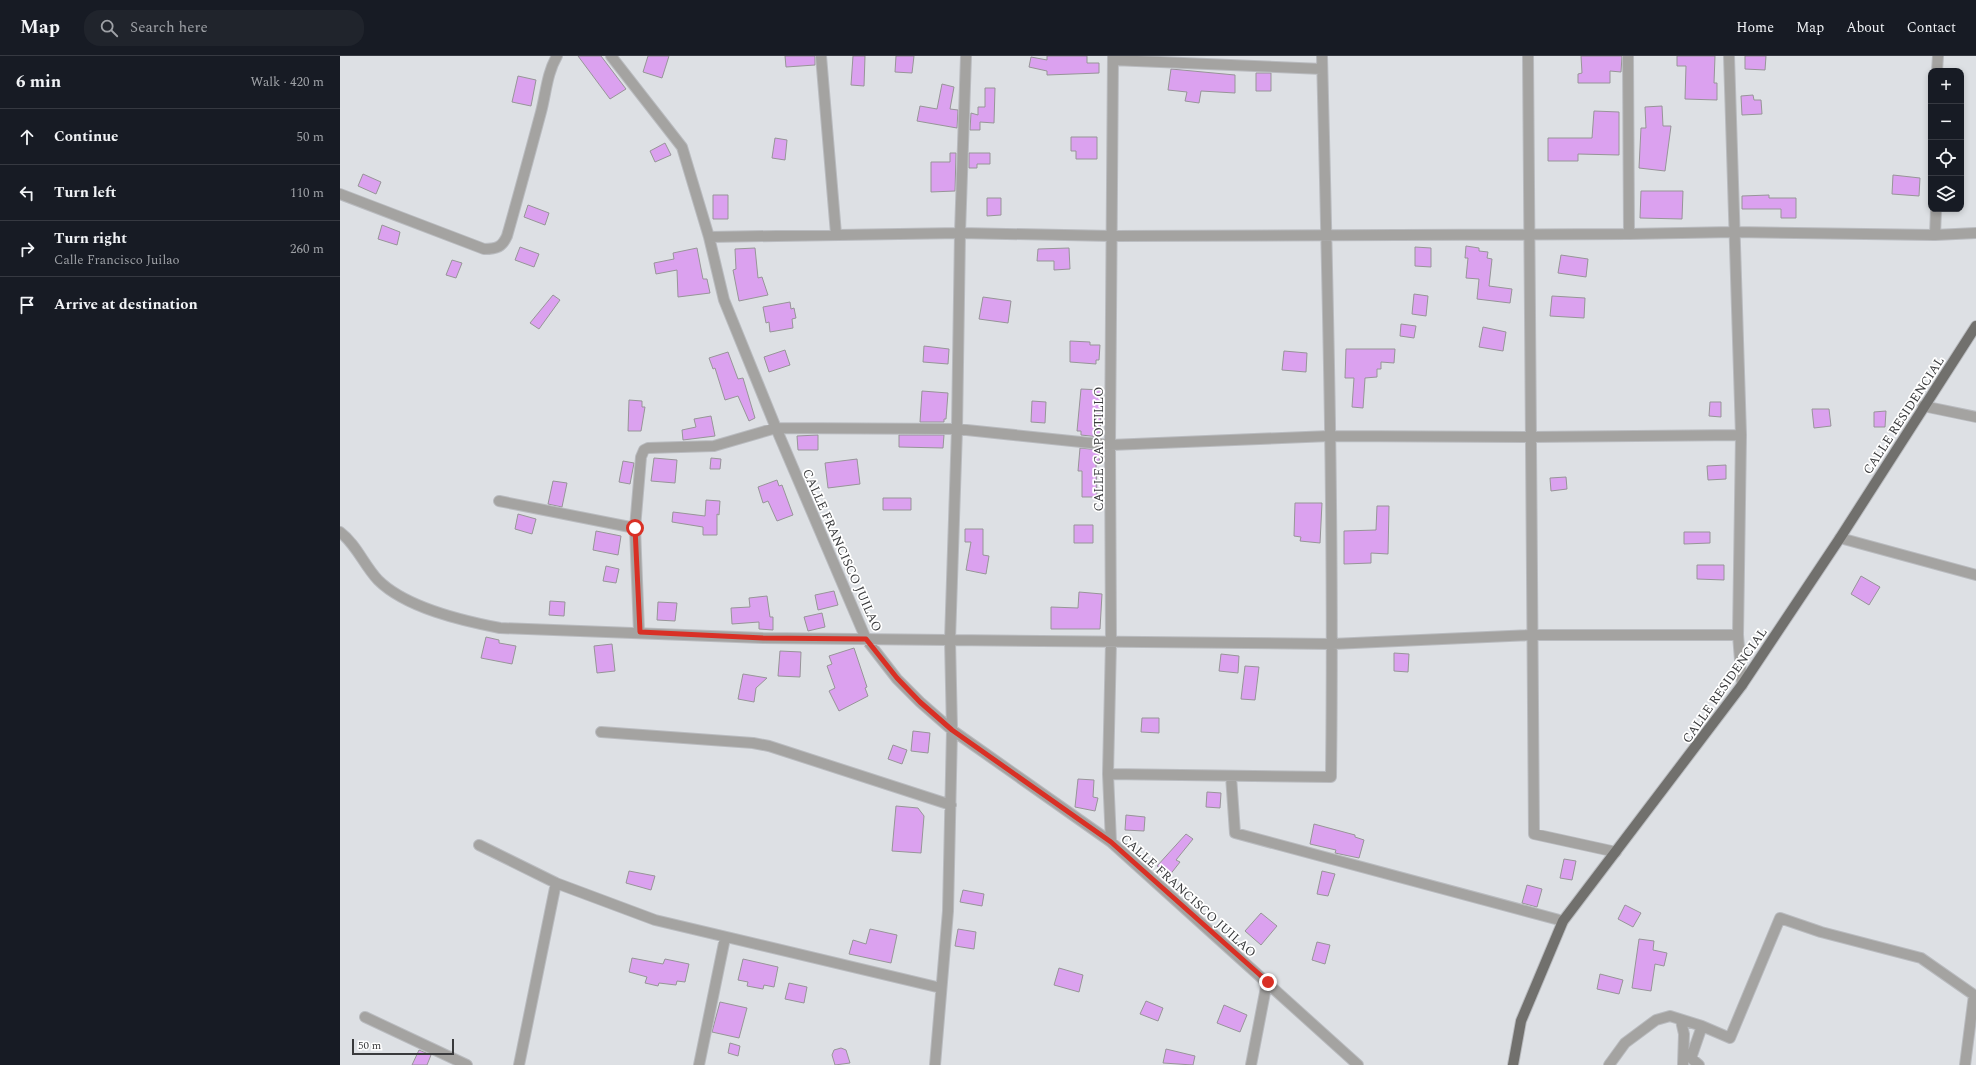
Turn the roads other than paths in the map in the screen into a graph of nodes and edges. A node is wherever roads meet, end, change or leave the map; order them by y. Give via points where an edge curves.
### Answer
1 (557, 56) edge
2 (611, 56) edge
3 (821, 56) edge
4 (966, 56) edge
5 (1322, 56) edge
6 (1528, 56) edge
7 (1628, 56) edge
8 (1729, 56) edge
9 (1938, 56) edge
10 (1113, 58) edge
11 (1937, 68) edge
12 (1322, 69) junction
13 (340, 194) edge
14 (1936, 212) edge
15 (1734, 232) junction
16 (960, 233) junction
17 (1976, 233) edge
18 (836, 234) junction
19 (1326, 234) junction
20 (1529, 234) junction
21 (1629, 234) junction
22 (1935, 235) junction
23 (1113, 236) junction
24 (709, 237) junction
25 (1976, 326) edge
26 (1923, 406) junction
27 (1976, 417) edge
28 (776, 428) junction
29 (958, 429) junction
30 (1741, 435) junction
31 (1330, 436) junction
32 (1530, 437) junction
33 (1110, 445) junction
34 (499, 501) dead end
35 (635, 528) junction
36 (340, 532) edge
37 (1840, 538) junction
38 (1976, 575) edge
39 (640, 632) junction
40 (1531, 635) junction
41 (1738, 635) junction
42 (866, 639) junction
43 (950, 640) junction
44 (1112, 642) junction
45 (1332, 644) junction
46 (1742, 685) junction
47 (952, 730) junction
48 (601, 732) dead end
49 (1108, 774) junction
50 (1231, 776) junction
51 (951, 805) junction
52 (1111, 842) junction
53 (479, 845) dead end
54 (1616, 852) junction
55 (556, 883) junction
56 (1563, 922) junction
57 (725, 938) junction
58 (1268, 982) junction
59 (941, 988) junction
60 (365, 1017) dead end
61 (1681, 1021) junction
62 (1702, 1026) junction
63 (1693, 1063) edge
64 (467, 1065) edge
65 (519, 1065) edge
66 (699, 1065) edge
67 (935, 1065) edge
68 (1251, 1065) edge
69 (1358, 1065) edge
70 (1513, 1065) edge
71 (1609, 1065) edge
72 (1683, 1065) edge
73 (1966, 1065) edge

1 - 13 street via 552,64 540,117 503,245 484,249
2 - 24 street, CALLE FRANCISCO JUILAO via 682,147
3 - 18 street
4 - 16 street
5 - 12 street
6 - 20 street
7 - 21 street
8 - 15 street
9 - 11 street
10 - 12 street
10 - 23 street, CALLE CAPOTILLO
12 - 19 street
14 - 22 street
15 - 21 street
15 - 22 street
15 - 30 street
16 - 18 street
16 - 23 street
16 - 29 street
17 - 22 street
18 - 24 street
19 - 20 street
19 - 23 street
19 - 31 street
20 - 21 street
20 - 32 street
23 - 33 street, CALLE CAPOTILLO
24 - 28 street, CALLE FRANCISCO JUILAO via 724,300
25 - 26 main road, CALLE RESIDENCIAL
26 - 27 street
26 - 37 main road, CALLE RESIDENCIAL
28 - 29 street
28 - 35 street via 714,446 656,447 644,450 641,457
28 - 42 street, CALLE FRANCISCO JUILAO
29 - 33 street
29 - 43 street
30 - 32 street
30 - 41 street
31 - 32 street
31 - 33 street
31 - 45 street
32 - 40 street
33 - 44 street, CALLE CAPOTILLO
34 - 35 street
35 - 39 street
36 - 39 street via 347,537 379,581 394,593 439,613 500,628
37 - 38 street
37 - 46 main road, CALLE RESIDENCIAL
39 - 42 street via 763,638
40 - 41 street
40 - 45 street
40 - 54 street via 1534,834
41 - 46 street
42 - 43 street
42 - 47 street, CALLE FRANCISCO JUILAO via 897,678
43 - 44 street
43 - 47 street
44 - 45 street
44 - 49 street, CALLE CAPOTILLO
45 - 50 street via 1331,777
46 - 54 main road, CALLE RESIDENCIAL
47 - 51 street
47 - 52 street, CALLE FRANCISCO JUILAO
48 - 51 street via 759,744
49 - 50 street
49 - 52 street, CALLE CAPOTILLO
50 - 56 street via 1235,833
51 - 59 street via 948,911
52 - 58 street, CALLE FRANCISCO JUILAO
53 - 55 street
54 - 56 main road, CALLE RESIDENCIAL
55 - 57 street via 655,920
55 - 65 street
56 - 70 main road, CALLE RESIDENCIAL via 1521,1021
57 - 59 street
57 - 66 street
58 - 68 street
58 - 69 street, CALLE FRANCISCO JUILAO
59 - 67 street
60 - 64 street
61 - 62 street
61 - 71 street via 1670,1016 1656,1020 1625,1043
61 - 72 street via 1684,1034
62 - 63 street
62 - 73 street via 1730,1038 1780,918 1821,932 1921,958 1974,995

